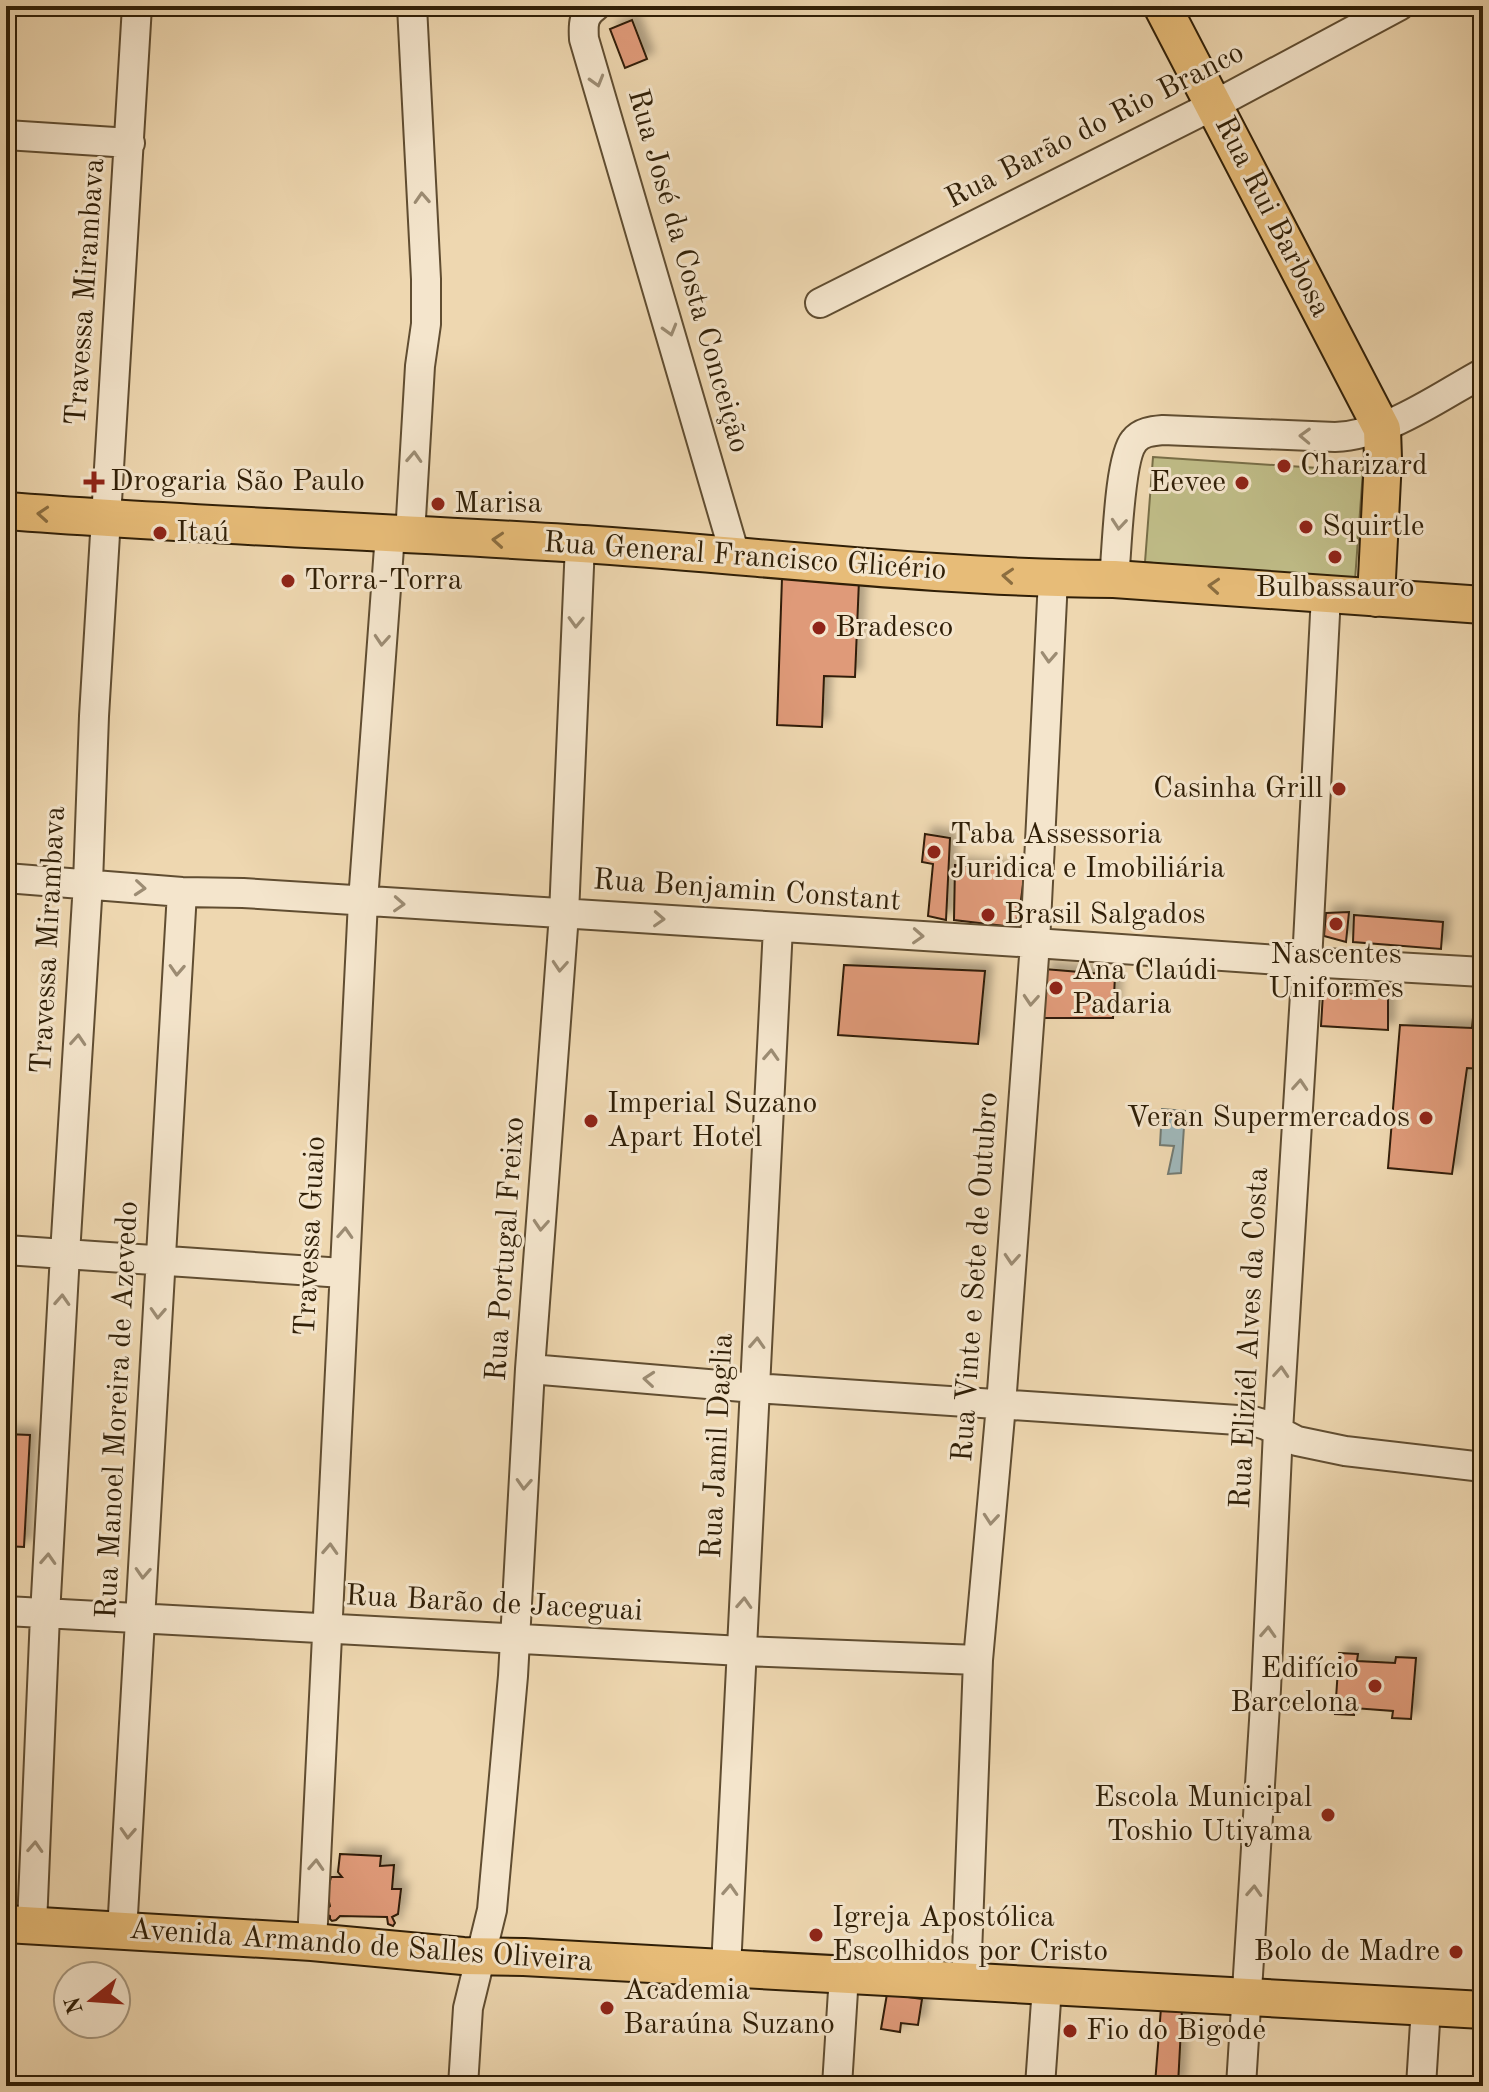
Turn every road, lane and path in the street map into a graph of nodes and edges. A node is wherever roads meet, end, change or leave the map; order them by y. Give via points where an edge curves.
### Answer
1 (137, 6) edge
2 (412, 6) edge
3 (1162, 6) edge
4 (1399, 6) edge
5 (594, 7) edge
6 (1214, 105) junction
7 (6, 135) edge
8 (130, 143) junction
9 (820, 303) dead end
10 (1483, 373) edge
11 (1382, 429) junction
12 (6, 511) edge
13 (106, 519) junction
14 (400, 534) junction
15 (580, 544) junction
16 (735, 555) junction
17 (1053, 579) junction
18 (1114, 579) junction
19 (1326, 595) junction
20 (1376, 598) junction
21 (1483, 605) edge
22 (6, 878) edge
23 (88, 883) junction
24 (182, 892) junction
25 (363, 901) junction
26 (564, 914) junction
27 (778, 927) junction
28 (1035, 943) junction
29 (1307, 962) junction
30 (1483, 972) edge
31 (6, 1250) edge
32 (65, 1254) junction
33 (161, 1260) junction
34 (343, 1273) junction
35 (530, 1369) junction
36 (755, 1388) junction
37 (1001, 1405) junction
38 (1278, 1431) junction
39 (1483, 1467) edge
40 (6, 1611) edge
41 (45, 1615) junction
42 (140, 1620) junction
43 (326, 1629) junction
44 (515, 1639) junction
45 (742, 1651) junction
46 (978, 1660) junction
47 (19, 1925) edge
48 (122, 1932) junction
49 (312, 1942) junction
50 (480, 1956) junction
51 (726, 1968) junction
52 (844, 1975) junction
53 (966, 1981) junction
54 (1047, 1987) junction
55 (1248, 1997) junction
56 (1426, 2007) junction
57 (1483, 2010) edge
58 (463, 2086) edge
59 (837, 2086) edge
60 (1040, 2086) edge
61 (1241, 2086) edge
62 (1421, 2086) edge

1 - 8 street, Travessa Mirambava
14 -> 2 street, Travessa Guaio via 426,324
3 - 6 main road, Rua Rui Barbosa
4 - 6 street, Rua Barão do Rio Branco
5 -> 16 street, Rua José da Costa Conceição via 585,15 584,39
6 - 9 street, Rua Barão do Rio Branco
6 - 11 main road, Rua Rui Barbosa
7 - 8 street
8 - 13 street, Travessa Mirambava
10 - 11 street
11 -> 18 street via 1335,437 1142,433 1127,453
11 - 20 main road
13 -> 12 main road, Rua General Francisco Glicério
13 - 14 main road, Rua General Francisco Glicério
13 - 23 street, Travessa Mirambava
15 -> 14 main road, Rua General Francisco Glicério
14 -> 25 street, Travessa Guaio
15 - 16 main road, Rua General Francisco Glicério
15 -> 26 street, Rua Portugal Freixo
17 -> 16 main road, Rua General Francisco Glicério
17 - 18 main road, Rua General Francisco Glicério
17 -> 28 street, Rua Vinte e Sete de Outubro
19 -> 18 main road, Rua General Francisco Glicério
19 - 20 main road, Rua General Francisco Glicério
19 - 29 street, Rua Eliziél Alves da Costa
20 - 21 main road, Rua General Francisco Glicério
22 - 23 street, Rua Benjamin Constant
23 -> 24 street, Rua Benjamin Constant
32 -> 23 street, Travessa Mirambava
24 - 25 street, Rua Benjamin Constant
24 -> 33 street, Rua Manoel Moreira de Azevedo
25 -> 26 street, Rua Benjamin Constant
34 -> 25 street, Travessa Guaio
26 -> 27 street, Rua Benjamin Constant
26 -> 35 street, Rua Portugal Freixo
27 -> 28 street, Rua Benjamin Constant
36 -> 27 street, Rua Jamil Daglia
28 - 29 street, Rua Benjamin Constant
28 -> 37 street, Rua Vinte e Sete de Outubro
29 - 30 street, Rua Benjamin Constant
38 -> 29 street, Rua Eliziél Alves da Costa
31 - 32 street
32 - 33 street
41 -> 32 street, Travessa Mirambava
33 - 34 street
33 -> 42 street, Rua Manoel Moreira de Azevedo
43 -> 34 street, Travessa Guaio
36 -> 35 street
35 -> 44 street, Rua Portugal Freixo
36 - 37 street
45 -> 36 street, Rua Jamil Daglia
37 - 38 street via 1253,1421
37 -> 46 street, Rua Vinte e Sete de Outubro
38 - 39 street via 1297,1441 1345,1451
55 -> 38 street, Rua Eliziél Alves da Costa
40 - 41 street, Rua Barão de Jaceguai
41 - 42 street, Rua Barão de Jaceguai
47 -> 41 street, Travessa Mirambava
42 - 43 street, Rua Barão de Jaceguai
42 -> 48 street, Rua Manoel Moreira de Azevedo
43 - 44 street, Rua Barão de Jaceguai
49 -> 43 street, Travessa Guaio
44 - 45 street, Rua Barão de Jaceguai
44 - 50 street, Rua Portugal Freixo via 492,1910
45 - 46 street, Rua Barão de Jaceguai
51 -> 45 street, Rua Jamil Daglia
46 - 53 street, Rua Vinte e Sete de Outubro
47 - 48 main road, Avenida Armando de Salles Oliveira
48 - 49 main road, Avenida Armando de Salles Oliveira
49 - 50 main road, Avenida Armando de Salles Oliveira
50 - 51 main road, Avenida Armando de Salles Oliveira
50 - 58 street, Rua Portugal Freixo via 468,2008
51 - 52 main road, Avenida Armando de Salles Oliveira
52 - 53 main road, Avenida Armando de Salles Oliveira
52 - 59 street
53 - 54 main road, Avenida Armando de Salles Oliveira
54 - 55 main road, Avenida Armando de Salles Oliveira
54 - 60 street
55 - 56 main road, Avenida Armando de Salles Oliveira
55 - 61 street, Rua Eliziél Alves da Costa
56 - 57 main road, Avenida Armando de Salles Oliveira
56 - 62 street

